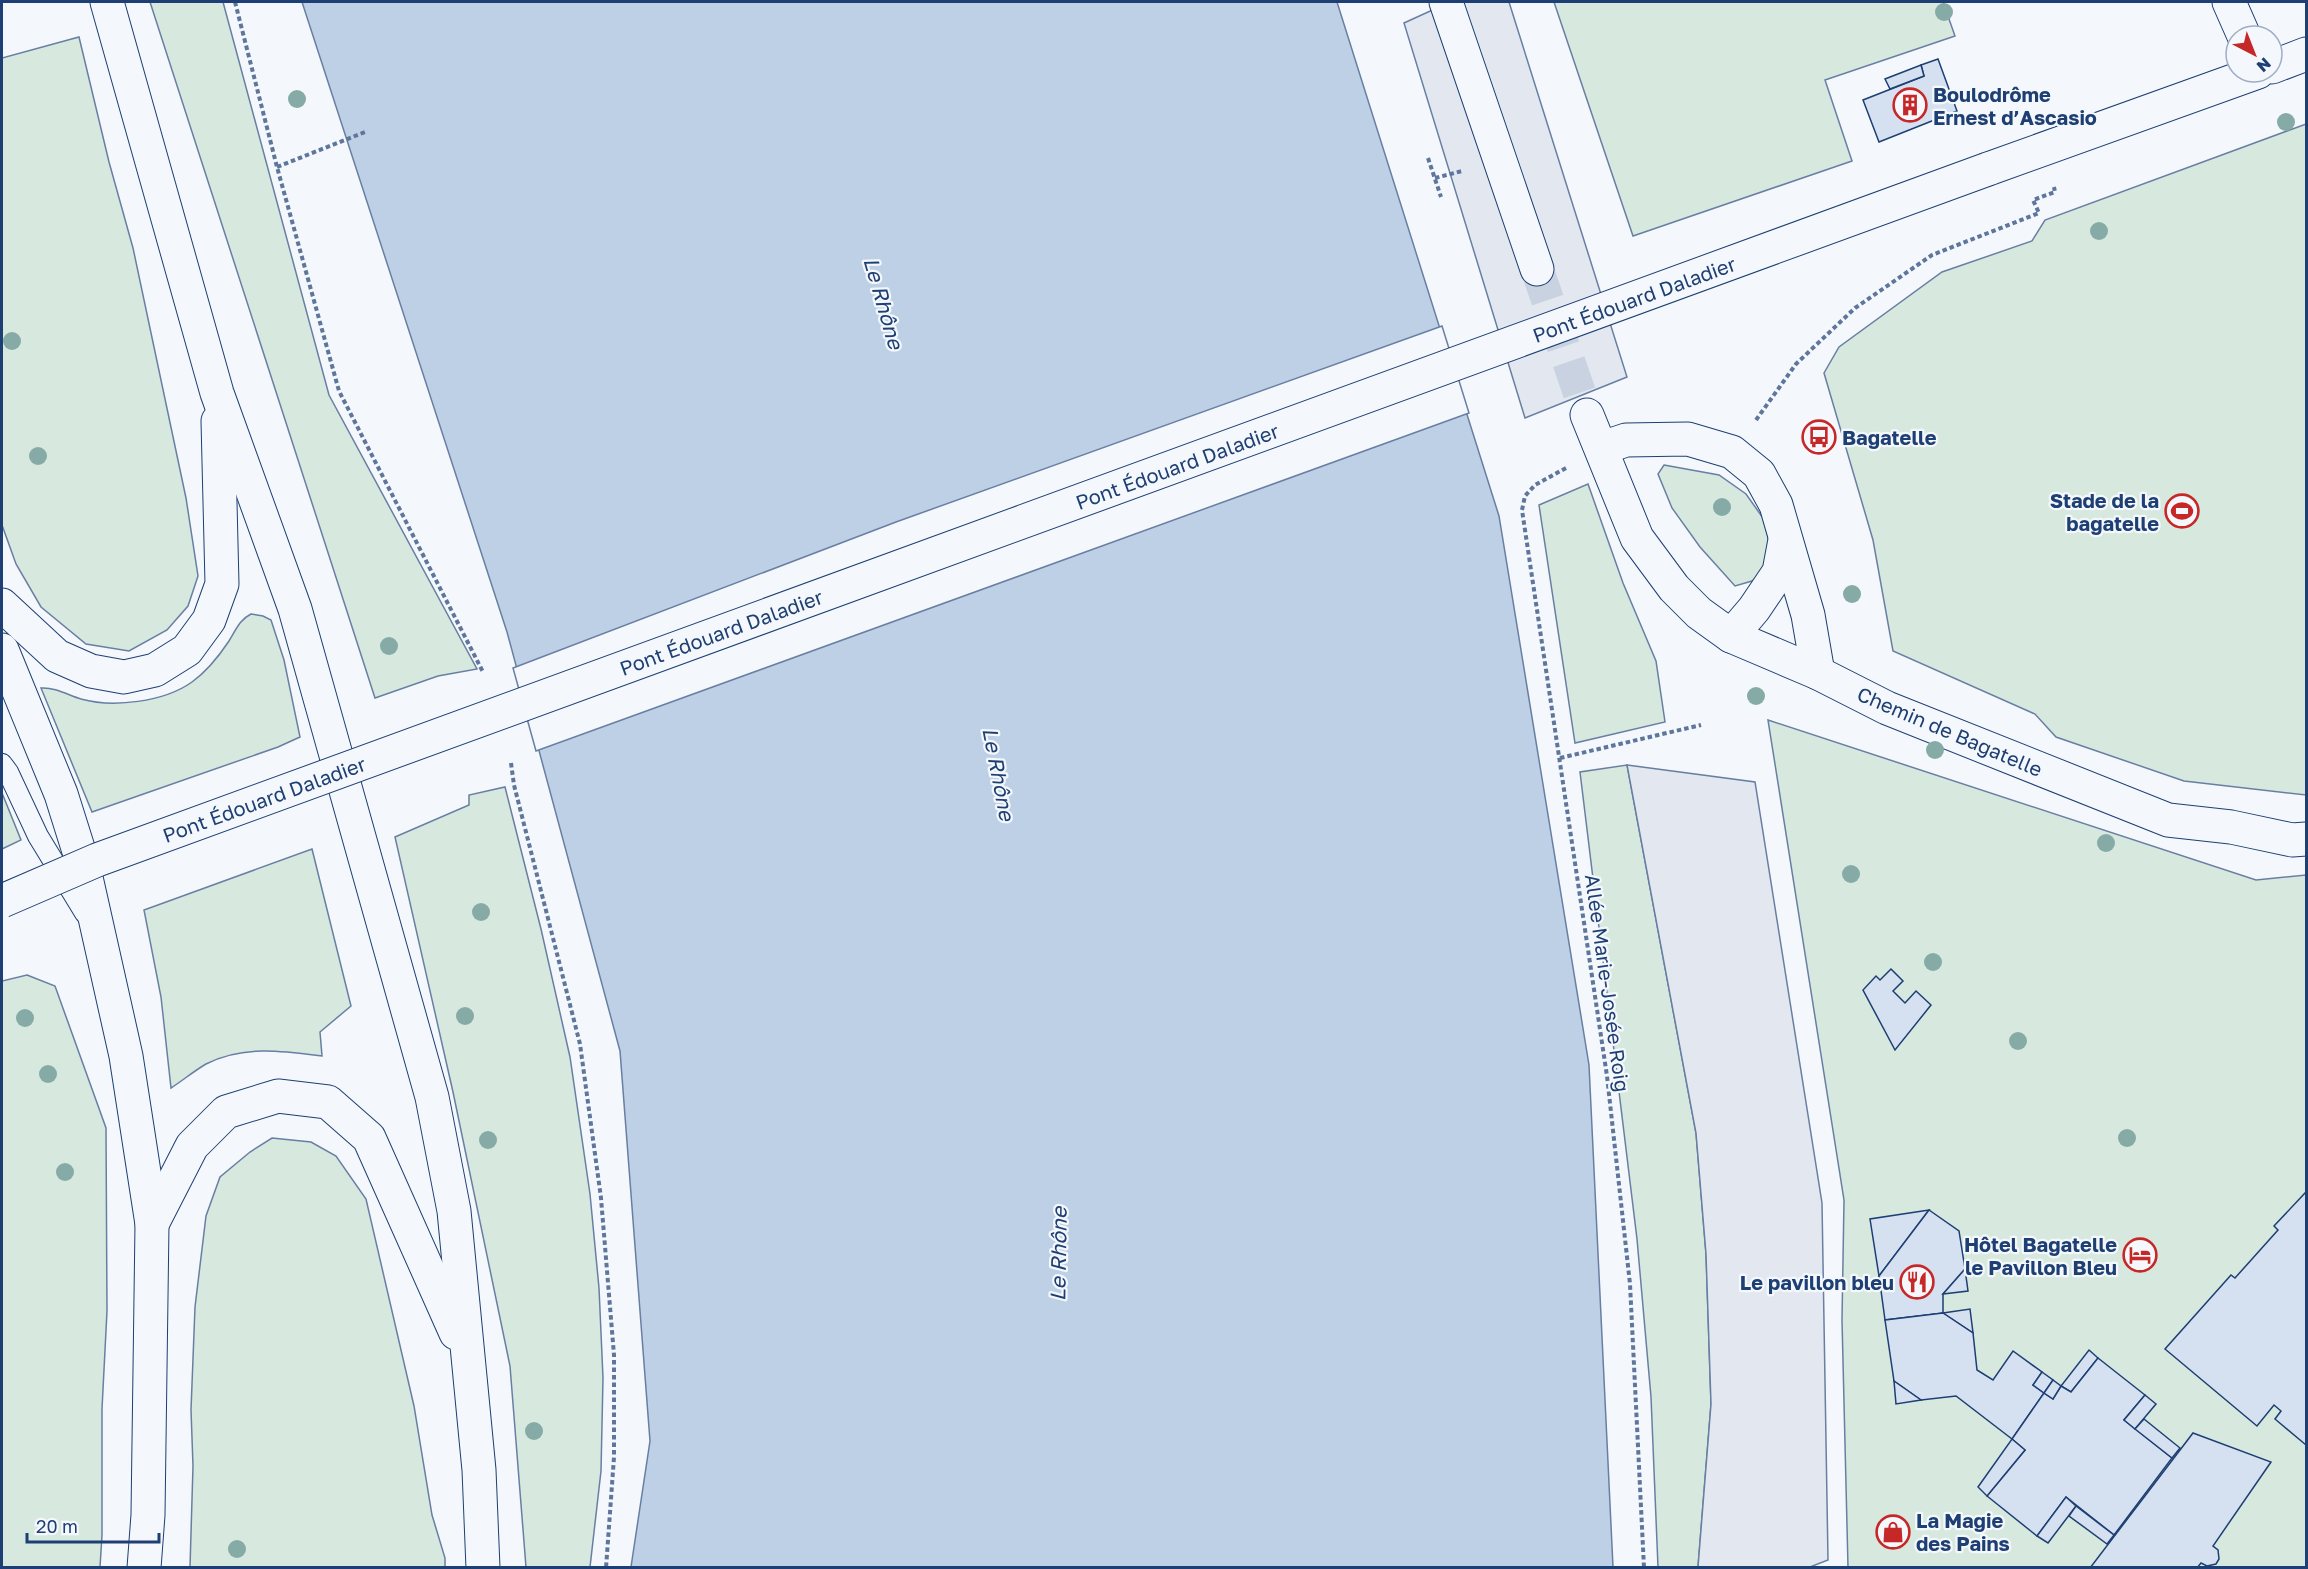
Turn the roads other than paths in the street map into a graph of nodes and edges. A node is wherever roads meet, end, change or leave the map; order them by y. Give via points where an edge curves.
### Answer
1 (107, 2) edge
2 (2229, 2) edge
3 (1450, 8) edge
4 (2239, 24) edge
5 (2307, 54) edge
6 (2284, 63) edge
7 (2225, 84) edge
8 (1537, 268) tunnel mouth
9 (217, 393) junction
10 (1587, 414) tunnel mouth
11 (1602, 448) junction
12 (1785, 540) junction
13 (2, 605) edge
14 (1731, 636) junction
15 (2, 650) edge
16 (1818, 674) junction
17 (2, 764) edge
18 (2307, 839) edge
19 (97, 860) junction
20 (2, 887) edge
21 (2, 901) edge
22 (97, 931) junction
23 (152, 1224) junction
24 (469, 1371) junction
25 (148, 1515) junction
26 (130, 1568) edge
27 (144, 1568) edge
28 (483, 1568) edge

1 - 9 main road
2 - 4 main road
3 - 8 main road
5 - 6 main road
7 - 19 main road, Pont Édouard Daladier, bridge
9 - 13 main road via 222,584 210,620 187,650 155,670 124,677 91,671 57,656
9 - 24 main road via 295,609 432,1097 454,1211
10 - 11 main road, Chemin de Bagatelle
11 - 12 main road via 1626,440 1688,440 1732,452 1759,474 1776,506
11 - 14 main road, Chemin de Bagatelle via 1638,538 1674,588 1699,613
12 - 14 main road via 1779,572
12 - 16 main road via 1808,615
14 - 16 main road, Chemin de Bagatelle
15 - 22 main road via 61,794 83,864
16 - 18 main road, Chemin de Bagatelle via 1887,708 2168,820 2231,827 2292,840
17 - 22 lane via 38,837
19 - 20 main road, Pont Édouard Daladier, bridge
19 - 21 main road, Pont Édouard Daladier, bridge
22 - 23 main road via 126,1056
23 - 24 main road via 192,1146 226,1112 278,1096 328,1102 369,1138 448,1312
23 - 25 main road
24 - 28 main road
25 - 26 main road
25 - 27 main road

